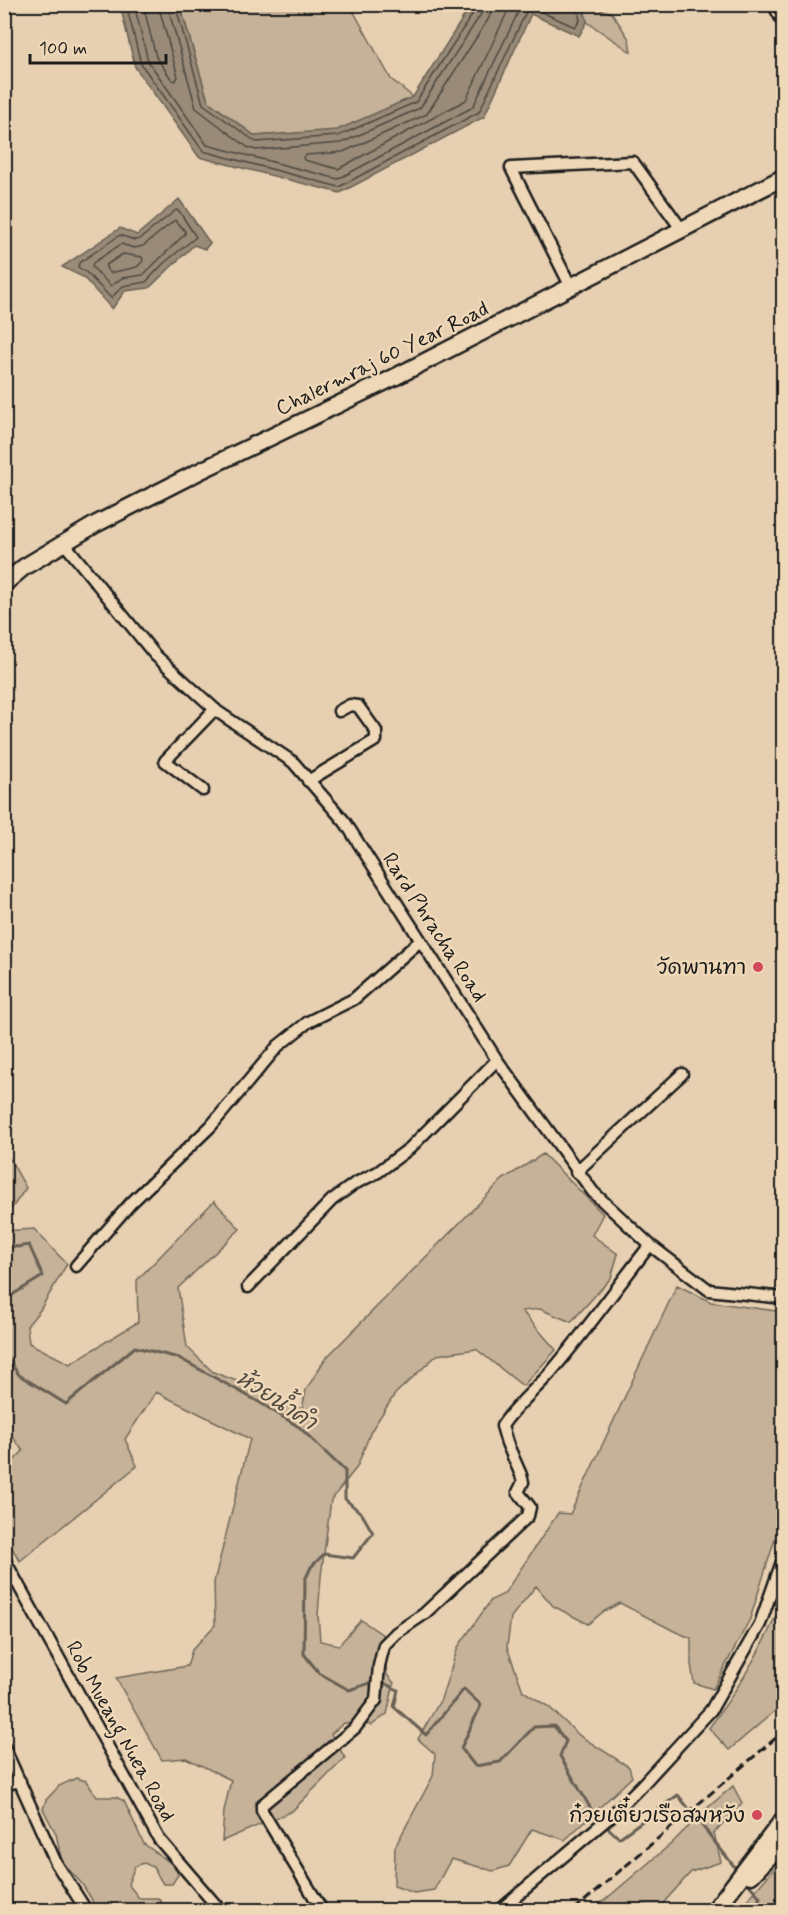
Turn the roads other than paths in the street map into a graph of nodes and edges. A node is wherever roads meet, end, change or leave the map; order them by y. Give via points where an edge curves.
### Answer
1 (773, 4) edge
2 (783, 24) edge
3 (783, 177) edge
4 (682, 230) junction
5 (571, 287) junction
6 (64, 543) junction
7 (4, 584) edge
8 (215, 709) junction
9 (339, 711) dead end
10 (308, 781) junction
11 (203, 790) dead end
12 (420, 941) junction
13 (497, 1060) junction
14 (682, 1074) dead end
15 (576, 1172) junction
16 (650, 1245) junction
17 (76, 1266) dead end
18 (248, 1287) dead end
19 (783, 1298) edge
20 (783, 1556) edge
21 (4, 1559) edge
22 (4, 1747) edge
23 (20, 1781) junction
24 (4, 1785) edge
25 (783, 1819) edge
26 (783, 1841) edge
27 (753, 1866) junction
28 (86, 1911) edge
29 (220, 1911) edge
30 (322, 1911) edge
31 (500, 1911) edge
32 (715, 1911) edge

1 - 2 street
3 - 4 street, Chalermraj 60 Year Road
4 - 5 street, Chalermraj 60 Year Road
4 - 5 street via 633,162 511,168
5 - 6 street, Chalermraj 60 Year Road
6 - 7 street, Chalermraj 60 Year Road
6 - 8 street, Rard Phracha Road via 155,655
8 - 10 street, Rard Phracha Road via 293,762
8 - 11 street via 165,760
9 - 10 street via 350,705 358,706 376,731 376,740
10 - 12 street, Rard Phracha Road via 345,822
12 - 13 street, Rard Phracha Road
12 - 17 street via 354,999 308,1022 278,1046 211,1126 130,1204
13 - 15 street, Rard Phracha Road
13 - 18 street via 410,1148 332,1200
14 - 15 street
15 - 16 street, Rard Phracha Road
16 - 19 street, Rard Phracha Road via 708,1290
16 - 30 street via 551,1372 502,1426 521,1475 523,1482 518,1492 530,1507 528,1516 424,1614 384,1645 376,1700 356,1728 262,1805
20 - 31 street via 760,1624 711,1710 611,1816
21 - 29 street, Rob Mueang Nuea Road via 159,1839
22 - 23 street
23 - 24 street
23 - 28 street via 56,1863
25 - 27 main road
26 - 27 main road
27 - 32 main road

